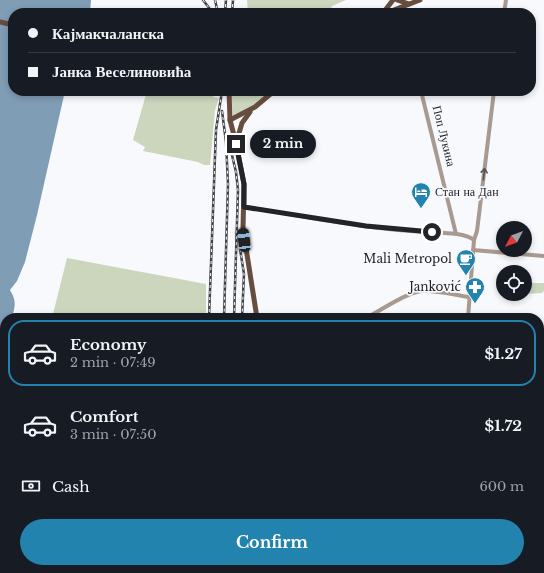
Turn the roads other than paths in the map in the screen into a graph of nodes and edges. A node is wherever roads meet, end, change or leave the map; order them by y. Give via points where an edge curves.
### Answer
1 (393, 0) edge
2 (397, 0) edge
3 (420, 0) edge
4 (410, 4) junction
5 (387, 8) edge
6 (403, 8) edge
7 (229, 96) edge
8 (268, 96) edge
9 (422, 96) edge
10 (493, 96) edge
11 (255, 107) junction
12 (230, 120) junction
13 (236, 144) junction
14 (244, 207) junction
15 (456, 234) junction
16 (474, 240) junction
17 (474, 250) junction
18 (544, 256) edge
19 (469, 297) junction
20 (256, 313) edge
21 (375, 313) edge
22 (468, 313) edge

1 - 5 main road
2 - 4 main road
3 - 4 main road
4 - 6 main road
7 - 12 main road
8 - 11 main road
9 - 15 street, Поп Лукина
16 -> 10 street
11 - 12 main road
11 - 13 main road via 242,123
12 - 13 main road
13 - 14 main road via 244,184
14 - 15 street via 366,226
14 - 20 main road via 243,229
15 - 16 street
16 - 17 street
17 - 18 street
17 - 19 street
19 - 21 street via 419,292 408,295
19 - 22 street

